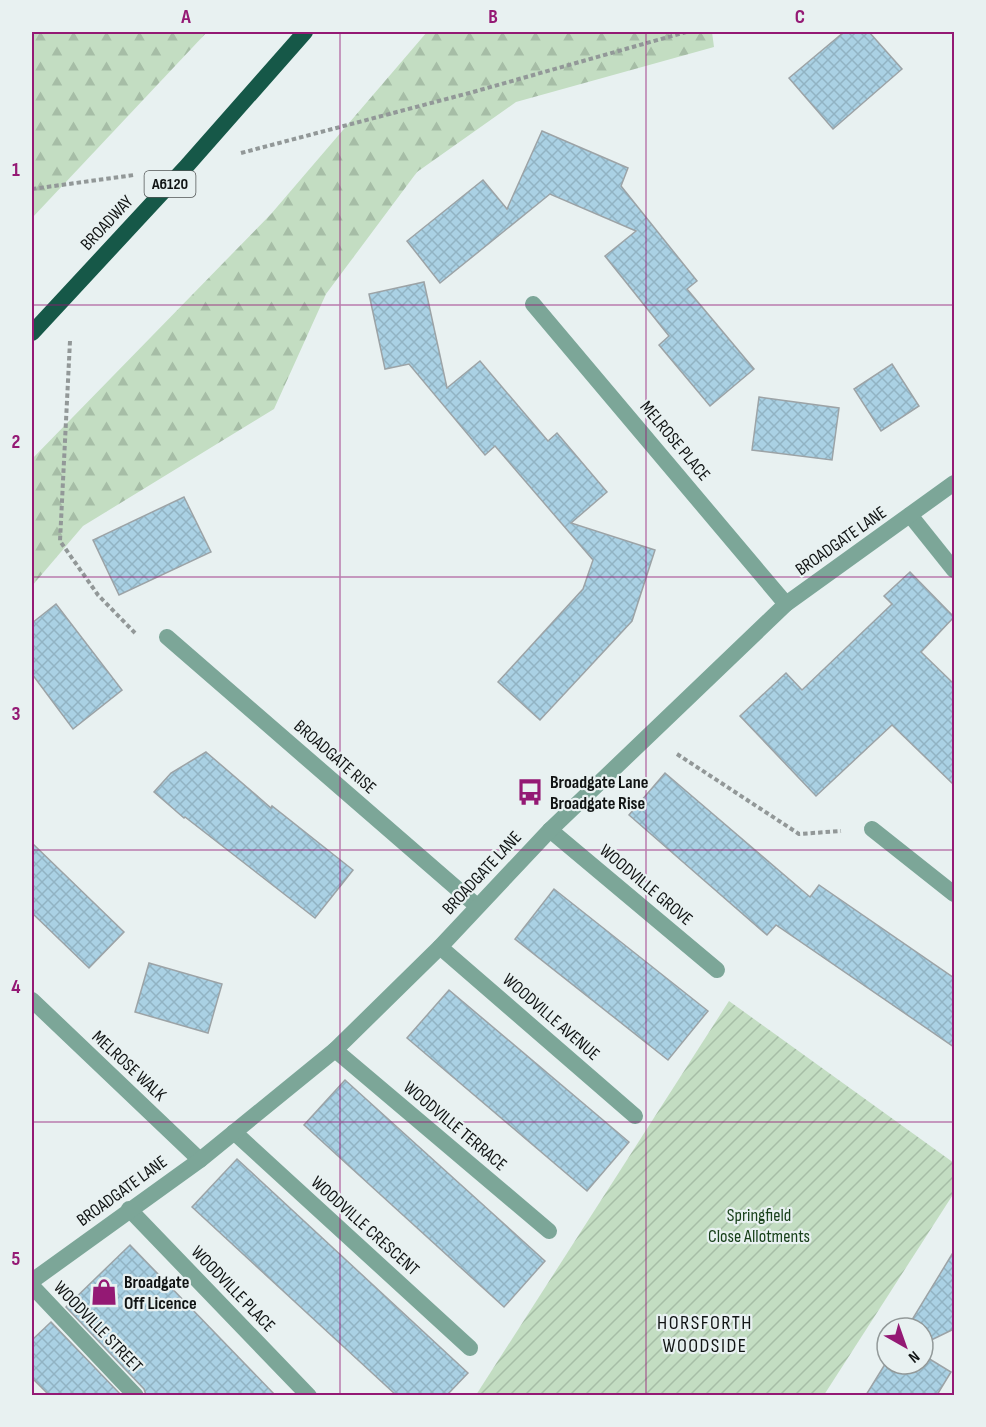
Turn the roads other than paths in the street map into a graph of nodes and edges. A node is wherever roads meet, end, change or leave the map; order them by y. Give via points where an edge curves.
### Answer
1 (305, 32) edge
2 (533, 304) dead end
3 (32, 333) edge
4 (954, 483) edge
5 (910, 515) junction
6 (954, 570) edge
7 (786, 604) junction
8 (166, 637) road end
9 (872, 829) road end
10 (550, 830) junction
11 (954, 894) edge
12 (477, 906) junction
13 (440, 947) junction
14 (717, 970) dead end
15 (32, 1000) edge
16 (335, 1050) junction
17 (635, 1116) dead end
18 (234, 1132) junction
19 (200, 1160) junction
20 (129, 1209) junction
21 (549, 1231) dead end
22 (32, 1281) edge
23 (32, 1286) edge
24 (470, 1348) dead end
25 (136, 1395) edge
26 (309, 1395) edge

1 - 3 highway, BROADWAY / A6120
2 - 7 street, MELROSE PLACE
4 - 5 street, BROADGATE LANE
5 - 6 street
5 - 7 street, BROADGATE LANE
7 - 10 street, BROADGATE LANE
8 - 12 street, BROADGATE RISE
9 - 11 street
10 - 12 street, BROADGATE LANE
10 - 14 street, WOODVILLE GROVE
12 - 13 street, BROADGATE LANE
13 - 16 street, BROADGATE LANE
13 - 17 street, WOODVILLE AVENUE
15 - 19 street, MELROSE WALK
16 - 18 street, BROADGATE LANE
16 - 21 street, WOODVILLE TERRACE
18 - 19 street, BROADGATE LANE
18 - 24 street, WOODVILLE CRESCENT
19 - 20 street, BROADGATE LANE
20 - 22 street, BROADGATE LANE
20 - 26 street, WOODVILLE PLACE
23 - 25 street, WOODVILLE STREET

